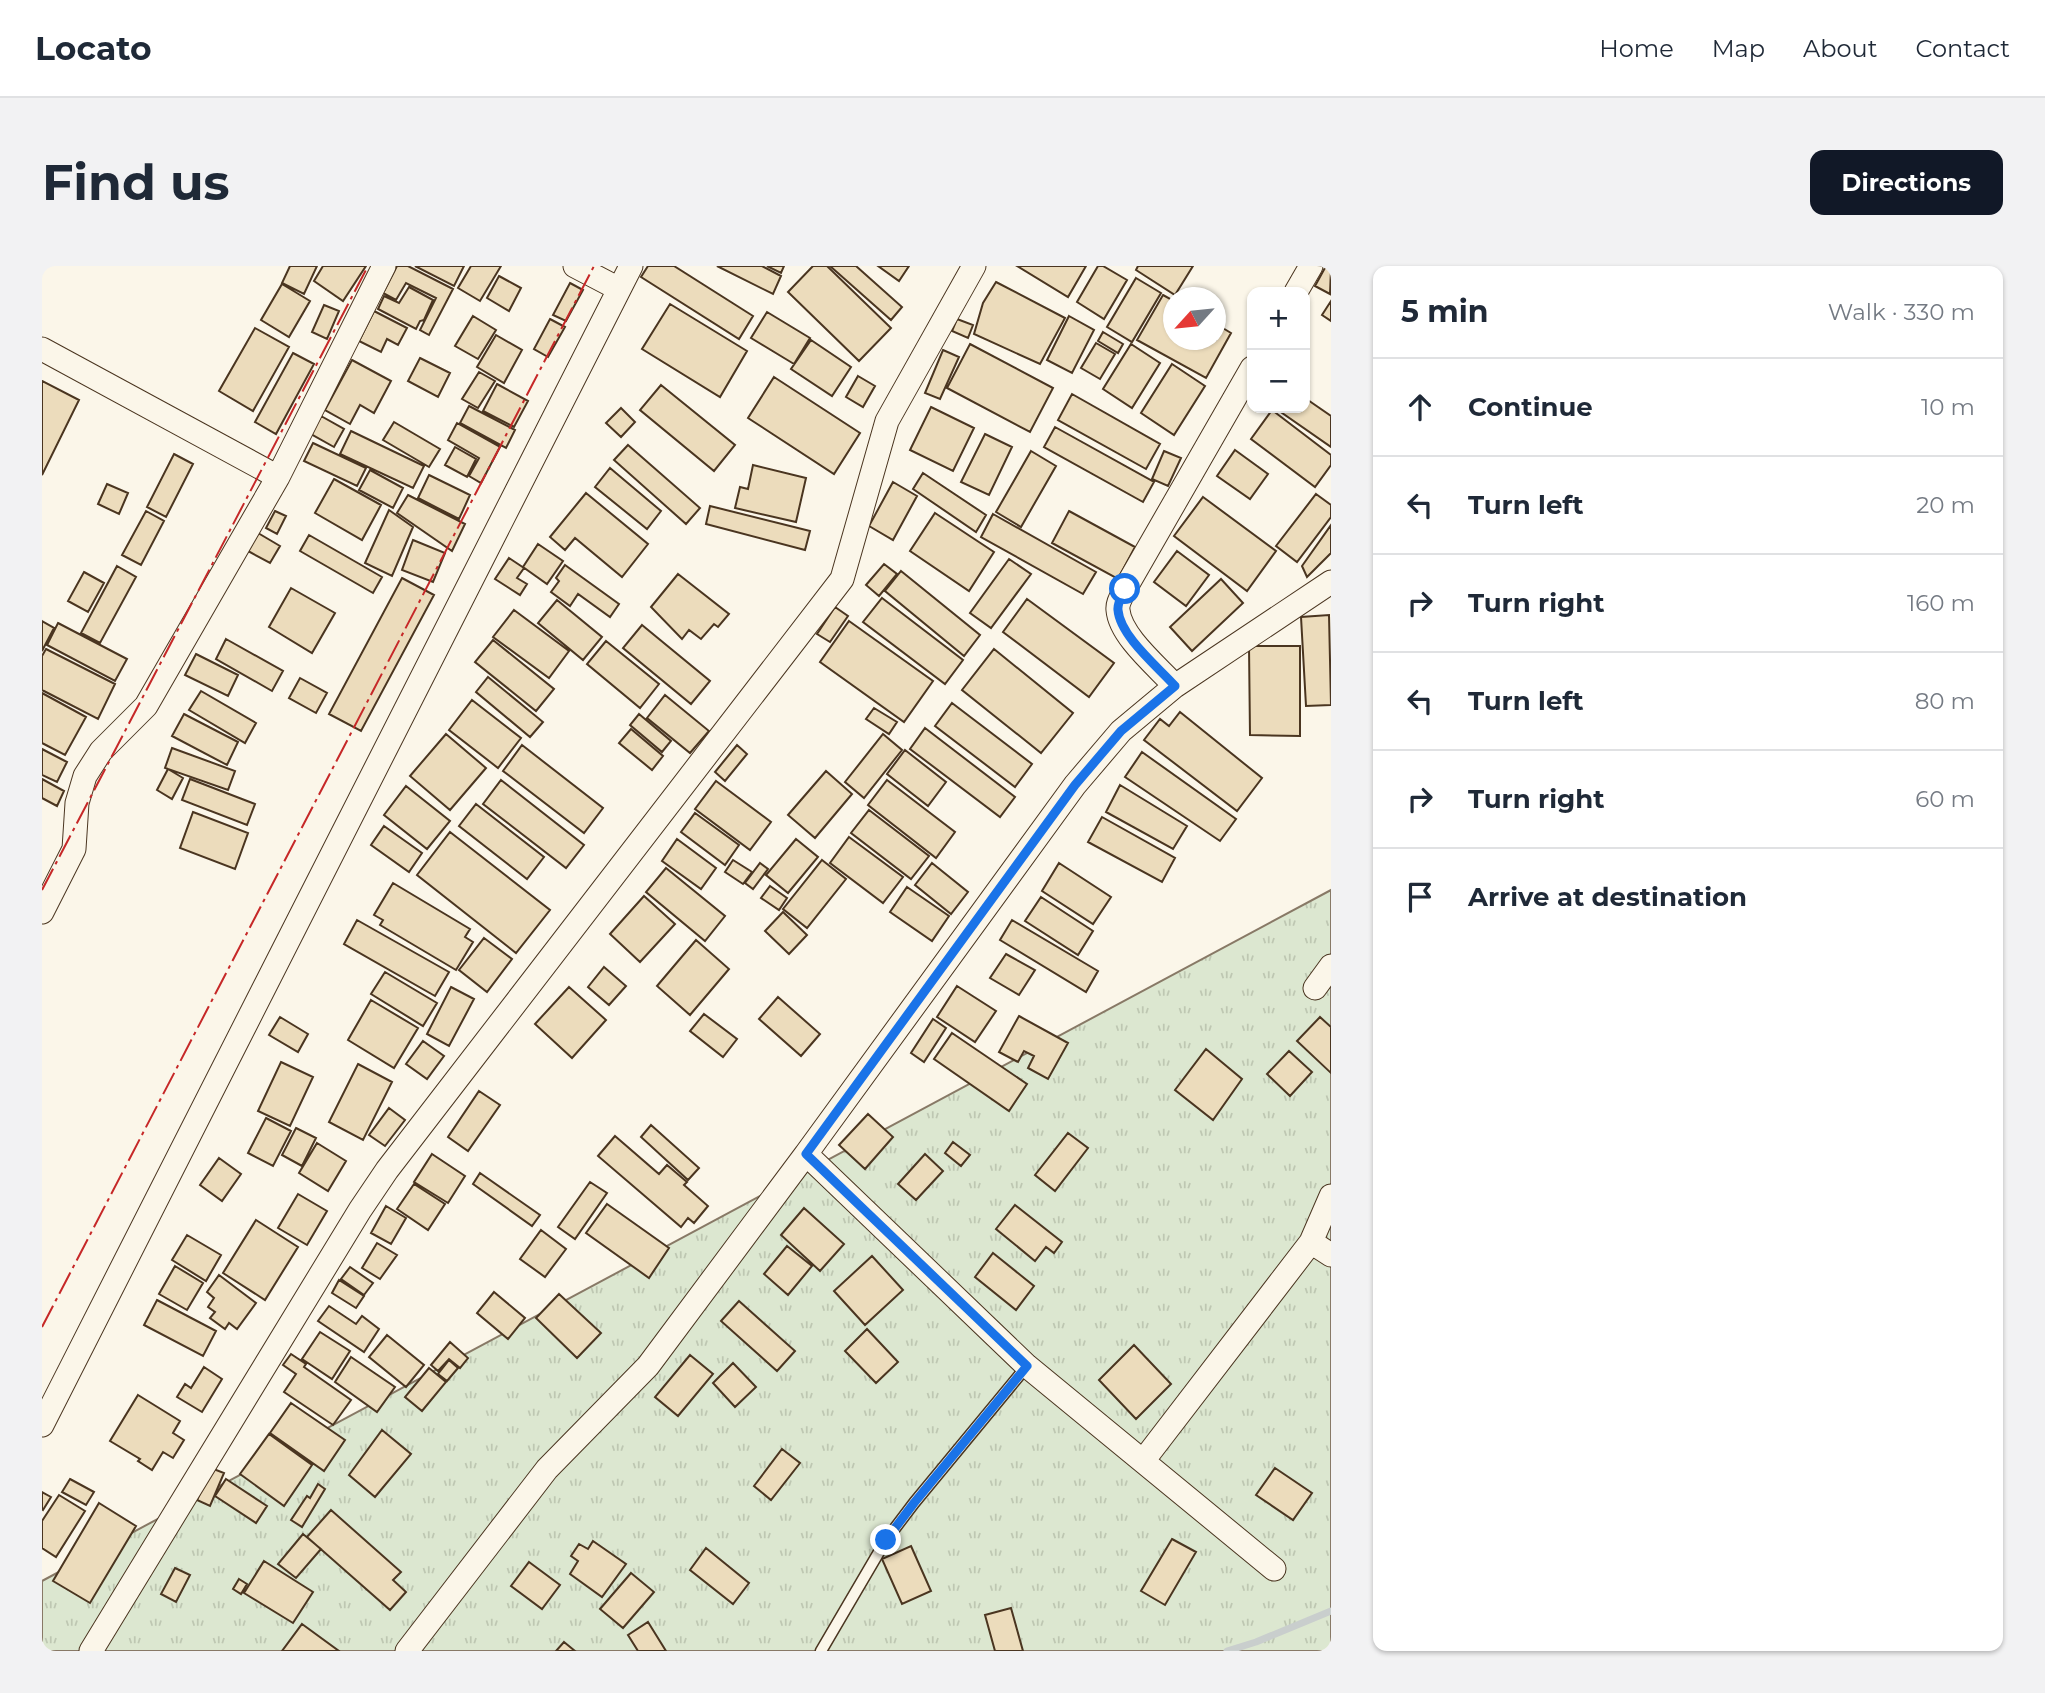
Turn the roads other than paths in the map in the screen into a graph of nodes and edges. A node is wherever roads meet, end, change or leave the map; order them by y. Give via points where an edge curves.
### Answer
1 (384, 266) edge
2 (575, 266) edge
3 (631, 266) edge
4 (974, 266) edge
5 (1311, 266) edge
6 (1299, 287) edge
7 (620, 289) junction
8 (42, 349) edge
9 (1247, 377) edge
10 (278, 477) junction
11 (1331, 582) edge
12 (1175, 686) junction
13 (42, 912) edge
14 (1331, 966) edge
15 (1315, 988) dead end
16 (806, 1154) junction
17 (1331, 1196) edge
18 (1311, 1242) junction
19 (1331, 1255) edge
20 (1027, 1366) junction
21 (42, 1425) edge
22 (1143, 1461) junction
23 (1274, 1569) dead end
24 (91, 1651) edge
25 (407, 1651) edge
26 (821, 1651) edge

1 - 10 street
2 - 7 street
3 - 7 street
4 - 24 street via 887,421 842,579 373,1190
5 - 6 street
7 - 21 street
8 - 10 street
9 - 12 street via 1117,607 1120,623
10 - 13 street via 146,706 101,751 85,776 77,803 74,849
11 - 12 street
12 - 16 street via 1121,731 1075,785
14 - 15 street
16 - 20 street
16 - 25 street via 648,1366 547,1469
17 - 18 street
18 - 19 street
18 - 22 street
20 - 22 street
20 - 26 lane via 886,1540
22 - 23 street

